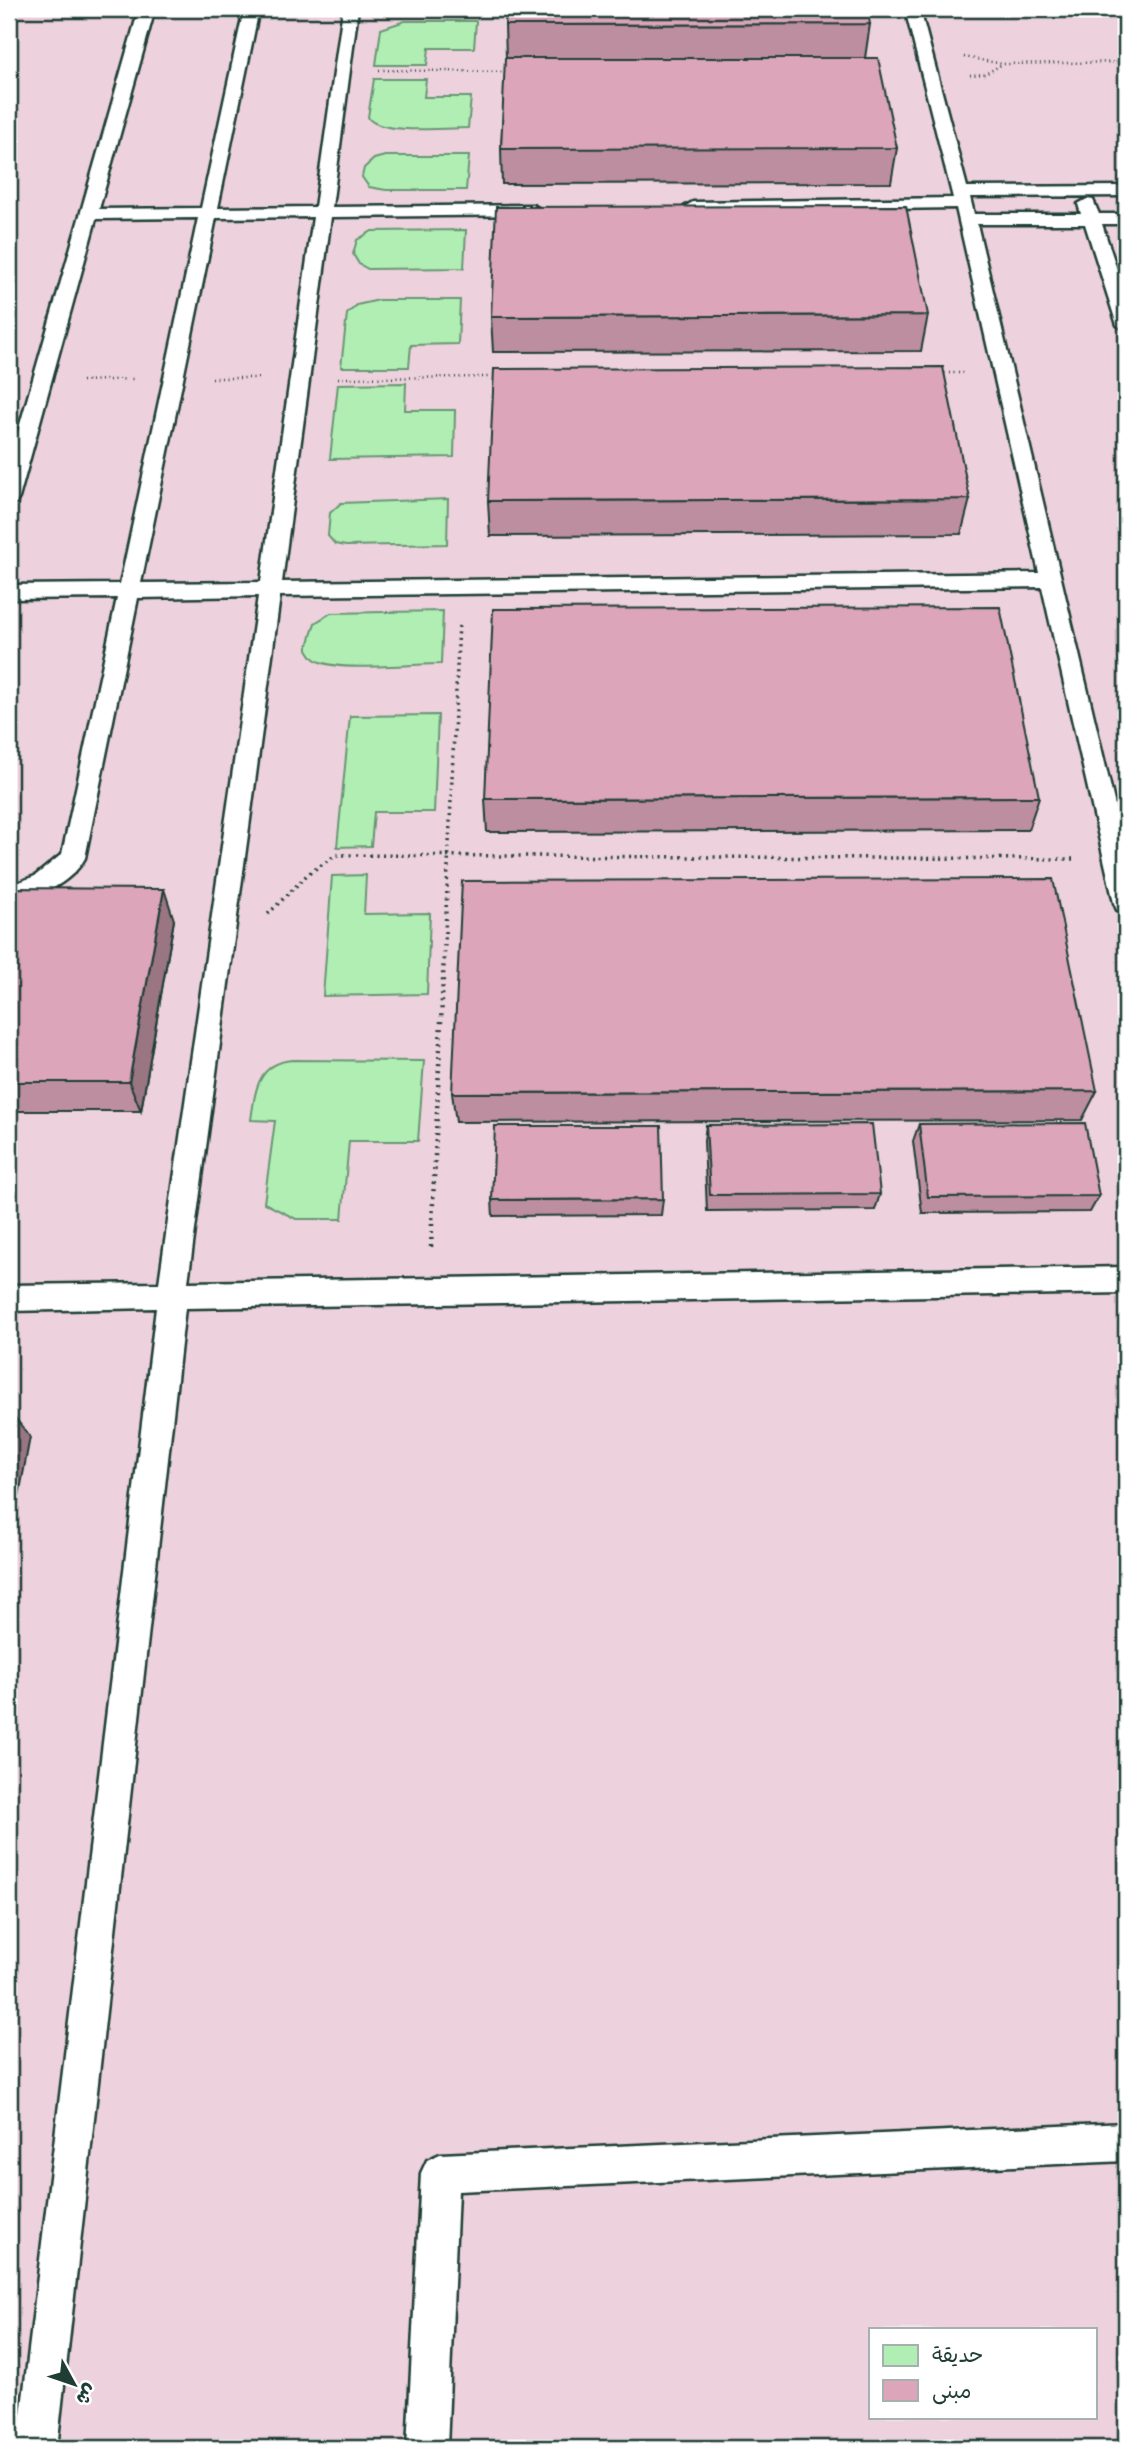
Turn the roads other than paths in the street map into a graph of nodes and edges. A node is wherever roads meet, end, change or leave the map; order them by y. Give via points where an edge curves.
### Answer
1 (147, 9) edge
2 (251, 9) edge
3 (351, 9) edge
4 (912, 9) edge
5 (1126, 191) edge
6 (1083, 192) junction
7 (963, 205) junction
8 (670, 208) edge
9 (544, 210) edge
10 (208, 213) junction
11 (321, 213) junction
12 (88, 214) junction
13 (1092, 219) junction
14 (1126, 219) edge
15 (1126, 325) edge
16 (9, 498) edge
17 (1049, 580) junction
18 (269, 589) junction
19 (129, 591) junction
20 (9, 592) edge
21 (9, 896) edge
22 (1126, 903) edge
23 (1126, 1280) edge
24 (172, 1294) junction
25 (9, 1298) edge
26 (1126, 2142) edge
27 (37, 2448) edge
28 (427, 2448) edge

1 - 12 lane
2 - 10 lane
3 - 11 lane
4 - 7 lane
5 - 6 lane
6 - 7 lane
6 - 13 lane
7 - 8 lane
7 - 13 lane
7 - 17 lane
9 - 11 lane
10 - 11 lane
10 - 12 lane
10 - 19 lane
11 - 18 lane
12 - 16 lane
13 - 14 lane
13 - 15 lane
17 - 18 lane
17 - 22 lane
18 - 19 lane
18 - 24 lane
19 - 20 lane
19 - 21 lane via 74,858 44,883
23 - 24 lane
24 - 25 lane
24 - 27 lane
26 - 28 lane via 440,2173

